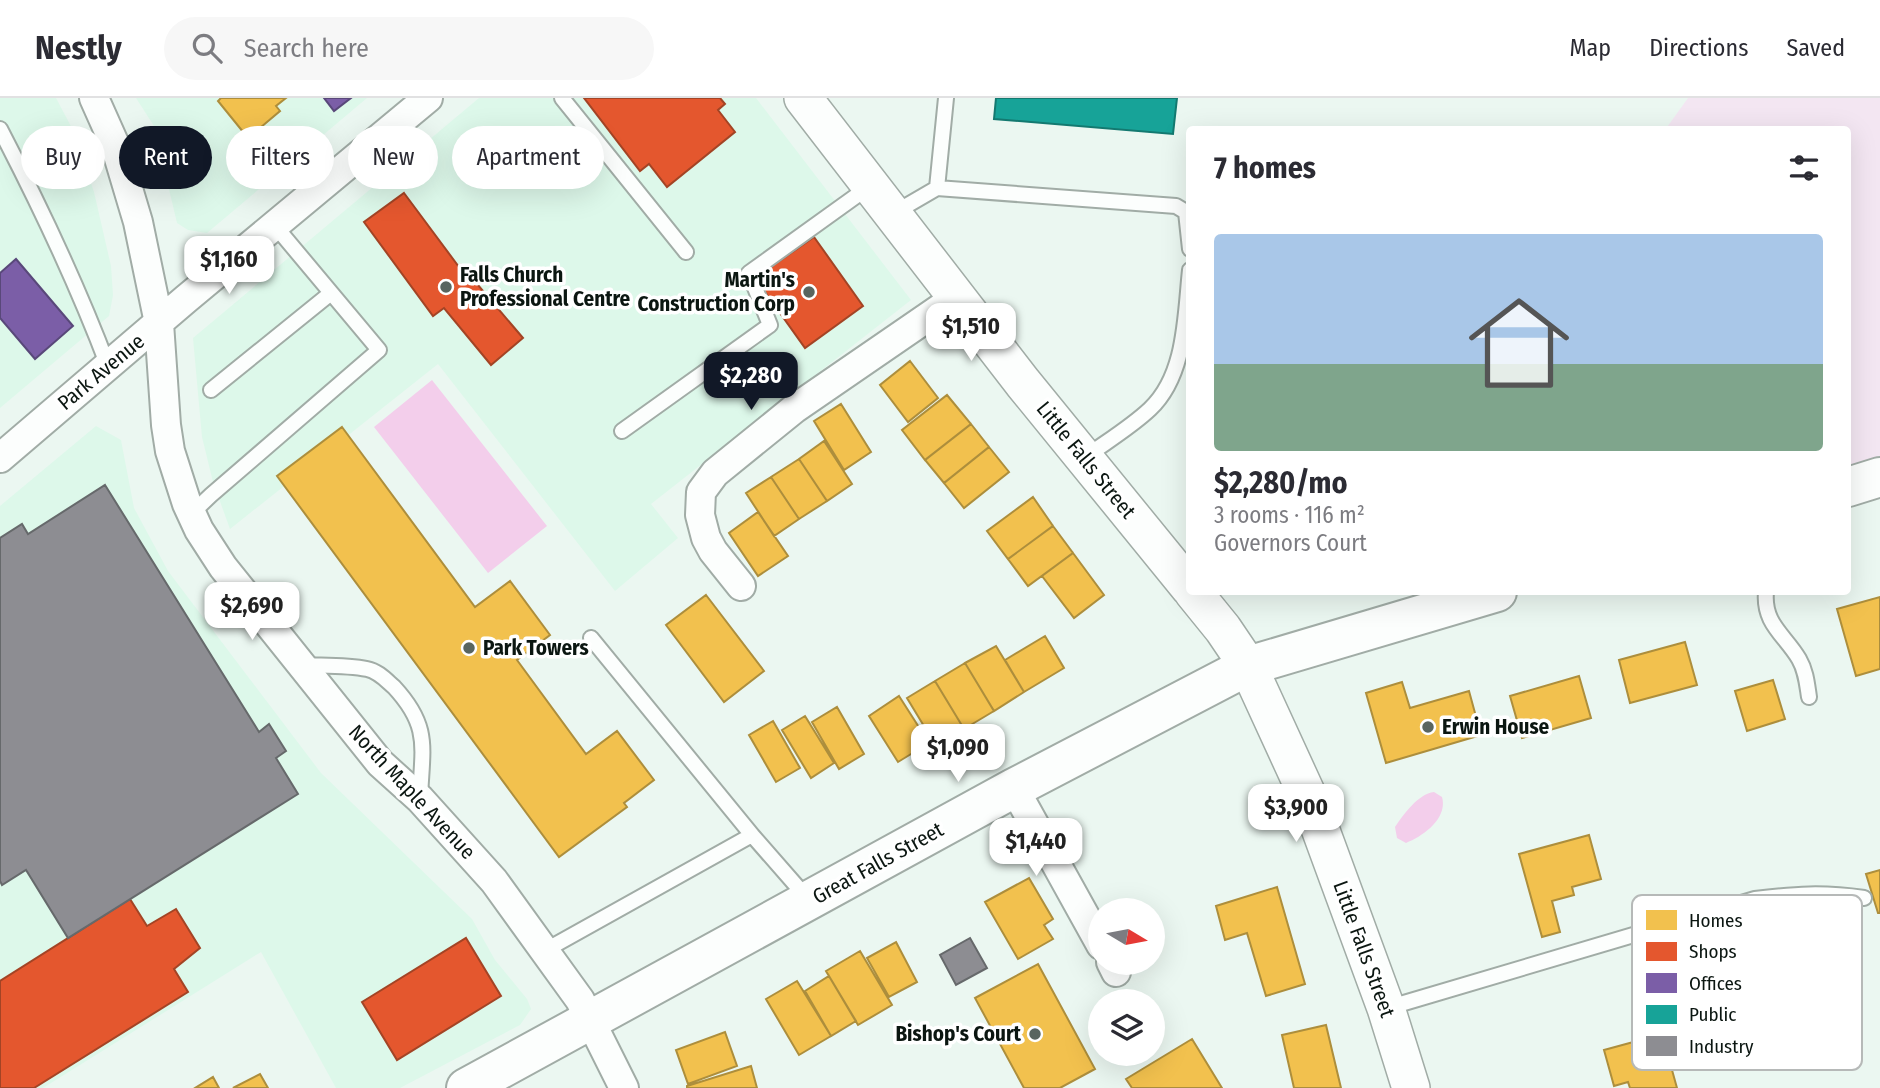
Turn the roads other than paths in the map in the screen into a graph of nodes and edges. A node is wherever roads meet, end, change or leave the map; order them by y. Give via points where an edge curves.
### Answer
1 (94, 98) edge
2 (428, 98) edge
3 (562, 98) edge
4 (803, 98) edge
5 (946, 98) edge
6 (0, 129) edge
7 (871, 186) junction
8 (937, 188) junction
9 (1186, 212) edge
10 (893, 214) junction
11 (276, 227) junction
12 (686, 251) dead end
13 (331, 293) junction
14 (957, 297) junction
15 (1186, 307) edge
16 (159, 323) junction
17 (108, 366) junction
18 (211, 390) dead end
19 (622, 431) dead end
20 (0, 458) edge
21 (1084, 458) junction
22 (1880, 477) edge
23 (1851, 486) edge
24 (191, 514) junction
25 (1186, 584) edge
26 (741, 586) dead end
27 (1195, 595) edge
28 (1487, 595) edge
29 (1766, 595) edge
30 (591, 638) dead end
31 (301, 664) junction
32 (1248, 666) junction
33 (1809, 697) dead end
34 (1014, 788) junction
35 (420, 799) junction
36 (752, 835) junction
37 (1798, 895) edge
38 (1838, 895) edge
39 (809, 900) junction
40 (1088, 922) edge
41 (1632, 935) edge
42 (544, 951) junction
43 (1386, 1008) junction
44 (592, 1019) junction
45 (466, 1088) edge
46 (624, 1088) edge
47 (1411, 1088) edge

1 - 16 street, North Maple Avenue via 115,145 138,222
2 - 11 street, Park Avenue
3 - 12 lane
4 - 7 street, Little Falls Street
5 - 8 lane
6 - 17 lane via 51,232
7 - 10 street, Little Falls Street
7 - 19 lane via 749,274 770,325
8 - 9 lane via 1176,206
8 - 10 lane
10 - 14 street, Little Falls Street
11 - 13 lane
11 - 16 street, Park Avenue
13 - 18 lane
13 - 24 lane via 379,350
14 - 21 street, Little Falls Street
14 - 26 street via 794,409 715,473 701,492 700,515 713,551
15 - 21 lane via 1177,364 1167,388 1151,408
16 - 17 street, Park Avenue
16 - 24 street, North Maple Avenue via 170,451
17 - 20 street, Park Avenue
21 - 25 street, Little Falls Street
22 - 23 main road
24 - 31 street, North Maple Avenue via 223,567
27 - 32 street, Little Falls Street
28 - 32 main road, Great Falls Street
29 - 33 lane via 1768,615 1801,662
30 - 36 lane
31 - 35 street, North Maple Avenue via 380,763
31 - 35 lane via 374,671 404,698 422,730
32 - 34 main road, Great Falls Street
32 - 43 street, Little Falls Street via 1310,801
34 - 39 main road, Great Falls Street
34 - 40 street
35 - 42 street, North Maple Avenue via 494,881
36 - 39 lane
36 - 42 lane
37 - 38 lane
39 - 44 main road, Great Falls Street
41 - 43 lane
42 - 44 street, North Maple Avenue
43 - 47 street, Little Falls Street
44 - 45 main road, Great Falls Street
44 - 46 street, North Maple Avenue

